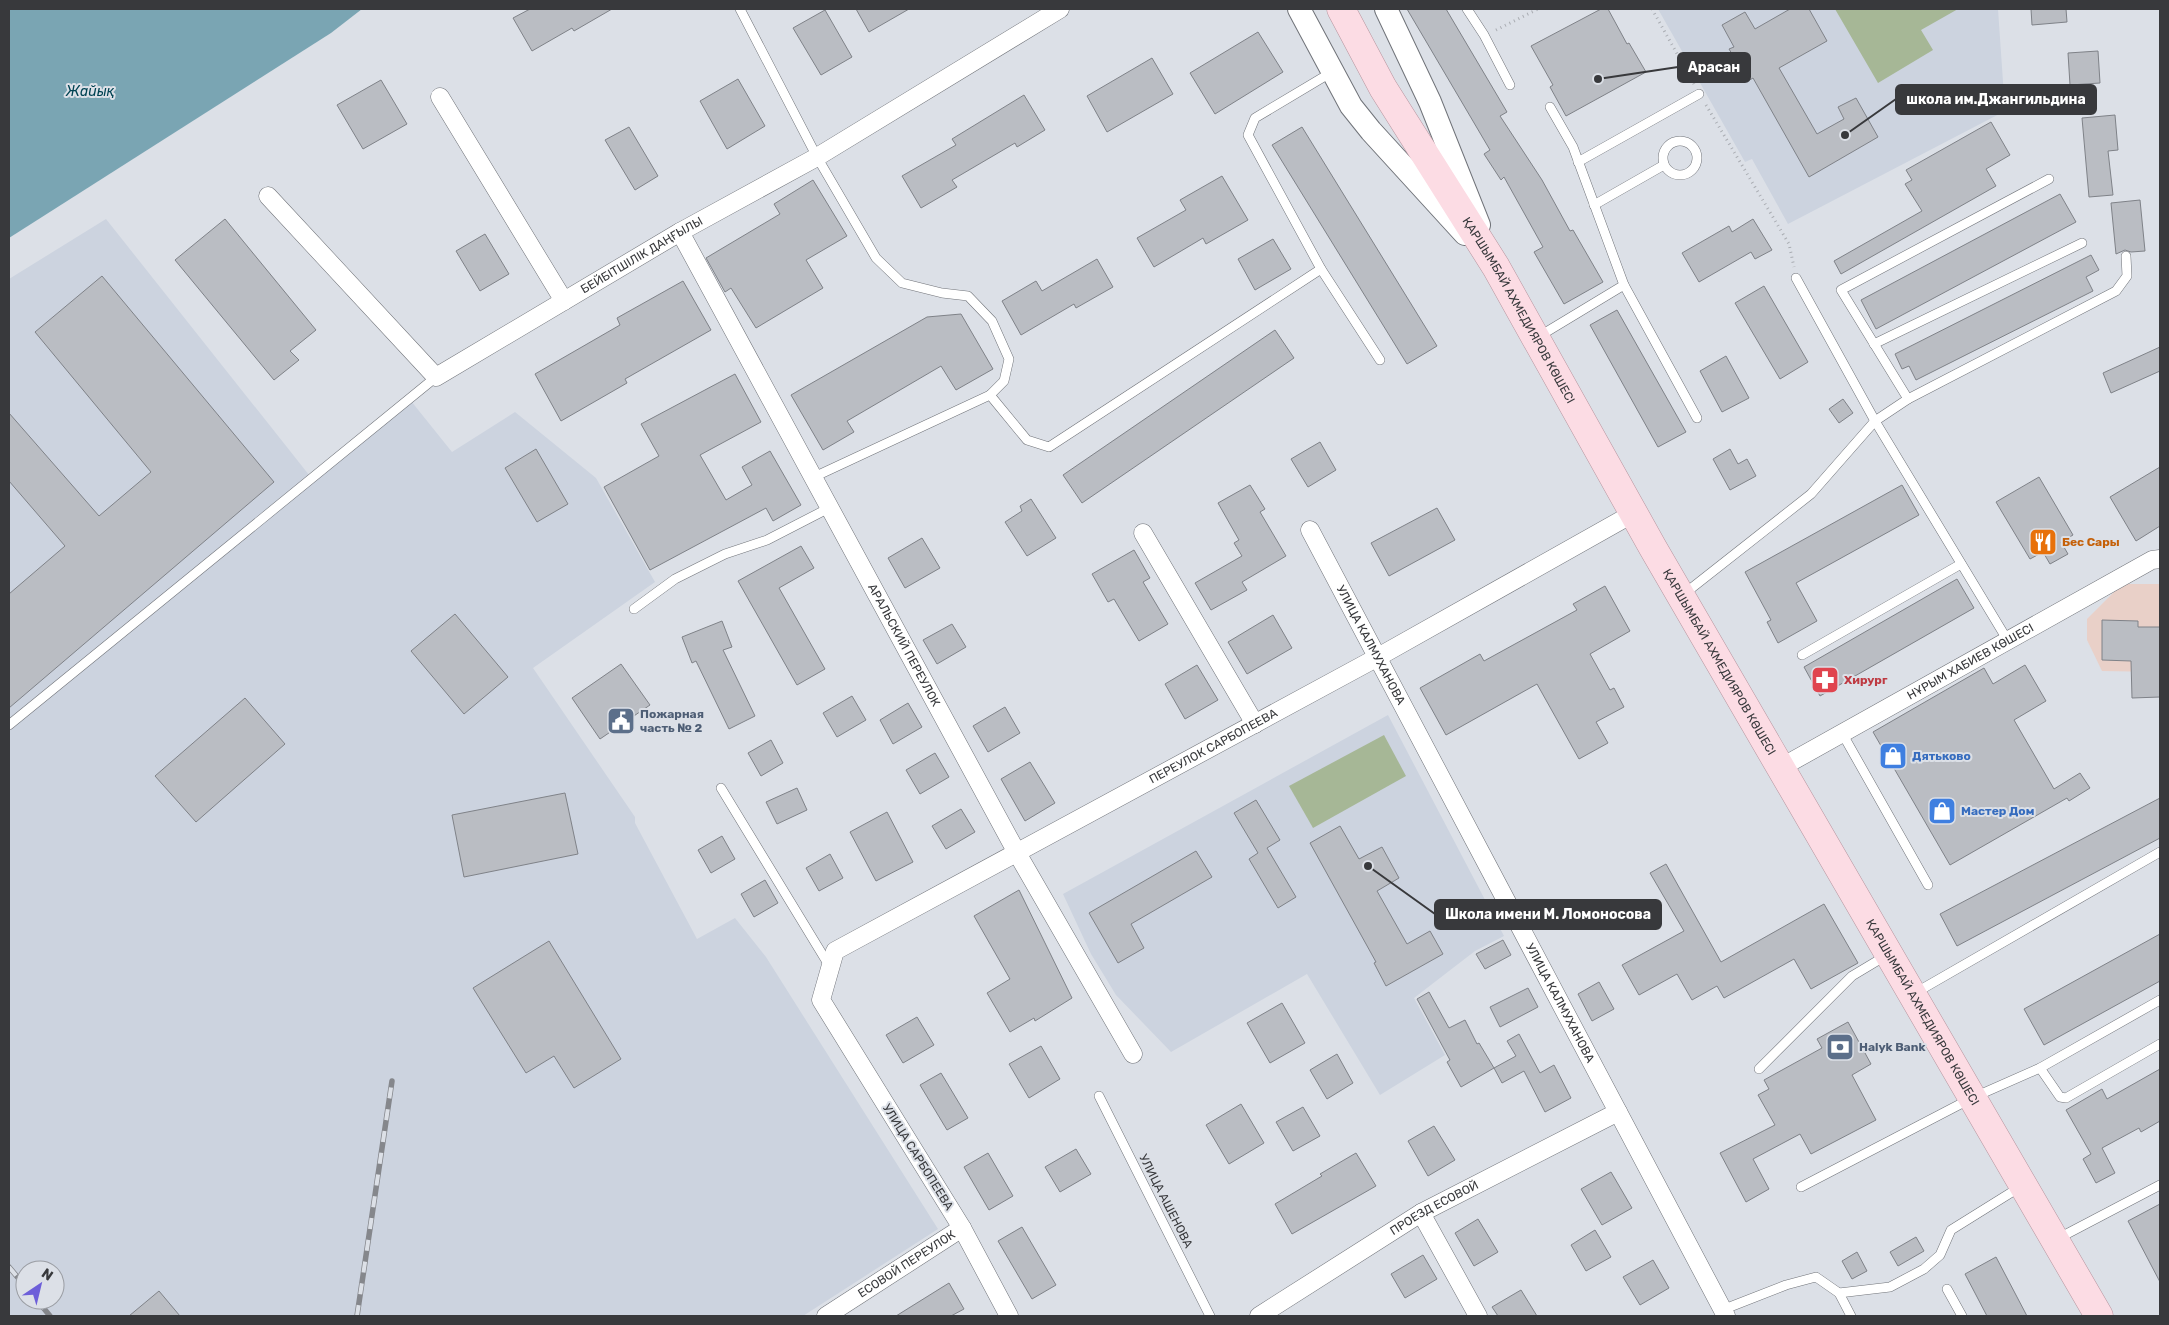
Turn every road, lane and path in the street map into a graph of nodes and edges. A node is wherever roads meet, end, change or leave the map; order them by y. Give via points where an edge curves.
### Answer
1 (740, 9) edge
2 (1060, 9) edge
3 (1299, 9) edge
4 (1341, 9) edge
5 (1386, 9) edge
6 (1467, 9) edge
7 (1538, 9) edge
8 (1652, 9) edge
9 (1484, 36) junction
10 (1332, 72) junction
11 (1510, 85) dead end
12 (1699, 94) junction
13 (440, 98) dead end
14 (1550, 107) dead end
15 (817, 157) junction
16 (1578, 162) junction
17 (1664, 165) dead end
18 (2049, 179) dead end
19 (268, 196) dead end
20 (1594, 205) junction
21 (680, 232) junction
22 (2082, 243) dead end
23 (2126, 256) dead end
24 (1496, 268) junction
25 (1321, 269) junction
26 (1796, 278) joint
27 (1624, 285) junction
28 (564, 301) junction
29 (1536, 338) junction
30 (1874, 344) junction
31 (1380, 360) dead end
32 (436, 376) junction
33 (990, 395) junction
34 (1908, 400) junction
35 (1697, 418) dead end
36 (1875, 421) junction
37 (814, 477) junction
38 (830, 507) junction
39 (1634, 513) junction
40 (1310, 530) dead end
41 (1143, 533) dead end
42 (2160, 559) edge
43 (1961, 564) junction
44 (1681, 596) junction
45 (634, 609) dead end
46 (2008, 640) junction
47 (1802, 654) dead end
48 (1378, 657) junction
49 (1255, 724) junction
50 (9, 725) edge
51 (1842, 734) junction
52 (1780, 768) junction
53 (721, 788) dead end
54 (2160, 852) edge
55 (1017, 853) junction
56 (1928, 885) dead end
57 (1888, 955) junction
58 (830, 967) junction
59 (1911, 995) junction
60 (821, 1000) joint
61 (2160, 1000) edge
62 (2160, 1044) edge
63 (1133, 1054) dead end
64 (2040, 1068) junction
65 (1758, 1069) dead end
66 (1099, 1096) dead end
67 (1972, 1098) junction
68 (1618, 1112) junction
69 (2160, 1185) edge
70 (1800, 1186) dead end
71 (2022, 1186) junction
72 (1421, 1213) junction
73 (962, 1228) junction
74 (2054, 1240) junction
75 (1947, 1289) dead end
76 (1839, 1293) junction
77 (1724, 1313) edge
78 (826, 1316) edge
79 (1009, 1316) edge
80 (1210, 1316) edge
81 (1259, 1316) edge
82 (1478, 1316) edge
83 (1851, 1316) edge
84 (1962, 1316) edge
85 (2098, 1316) edge

1 - 15 lane
2 - 15 street, БЕЙБІТШІЛІК ДАҢҒЫЛЫ
3 - 10 street
4 - 24 main road, ҚАРШЫМБАЙ АХМЕДИЯРОВ КӨШЕСІ via 1383,88
5 - 24 street via 1430,102
6 - 9 lane
7 - 9 path
8 - 12 path
9 - 11 lane
10 - 24 street via 1351,106 1371,131
10 - 25 lane via 1255,118 1248,135
12 - 16 lane
12 - 26 path via 1789,244
13 - 28 street
14 - 16 lane
15 - 21 street, БЕЙБІТШІЛІК ДАҢҒЫЛЫ
15 - 33 lane via 876,258 902,283 968,296 992,321 1008,359 1004,381
16 - 20 lane
17 - 20 lane
18 - 30 lane via 1841,290
19 - 32 street
20 - 27 lane
21 - 28 street, БЕЙБІТШІЛІК ДАҢҒЫЛЫ
21 - 37 street, АРАЛЬСКИЙ ПЕРЕУЛОК
22 - 30 lane
23 - 34 lane via 2127,276 2116,292
24 - 29 main road, ҚАРШЫМБАЙ АХМЕДИЯРОВ КӨШЕСІ
25 - 31 lane
25 - 33 lane via 1049,447 1027,440
26 - 36 lane
27 - 29 lane
27 - 35 lane
28 - 32 street, БЕЙБІТШІЛІК ДАҢҒЫЛЫ
29 - 39 main road, ҚАРШЫМБАЙ АХМЕДИЯРОВ КӨШЕСІ
30 - 34 lane
32 - 50 lane
33 - 37 lane
34 - 36 lane
36 - 43 lane
36 - 44 lane via 1811,494
37 - 38 street, АРАЛЬСКИЙ ПЕРЕУЛОК
38 - 45 lane via 767,540 725,554 676,579
38 - 55 street, АРАЛЬСКИЙ ПЕРЕУЛОК
39 - 44 main road, ҚАРШЫМБАЙ АХМЕДИЯРОВ КӨШЕСІ
39 - 48 street, ПЕРЕУЛОК САРБОПЕЕВА
40 - 48 street, УЛИЦА КАЛМУХАНОВА
41 - 49 street
42 - 46 street, НҰРЫМ ХАБИЕВ КӨШЕСІ via 2152,560
43 - 46 lane
43 - 47 lane
44 - 52 main road, ҚАРШЫМБАЙ АХМЕДИЯРОВ КӨШЕСІ
46 - 51 street, НҰРЫМ ХАБИЕВ КӨШЕСІ
48 - 49 street, ПЕРЕУЛОК САРБОПЕЕВА
48 - 68 street, УЛИЦА КАЛМУХАНОВА
49 - 55 street, ПЕРЕУЛОК САРБОПЕЕВА
51 - 52 street, НҰРЫМ ХАБИЕВ КӨШЕСІ
51 - 56 lane
52 - 57 main road, ҚАРШЫМБАЙ АХМЕДИЯРОВ КӨШЕСІ
53 - 58 lane
54 - 59 lane
55 - 58 street, ПЕРЕУЛОК САРБОПЕЕВА via 835,951
55 - 63 street, АРАЛЬСКИЙ ПЕРЕУЛОК
57 - 59 main road, ҚАРШЫМБАЙ АХМЕДИЯРОВ КӨШЕСІ
57 - 65 lane via 1852,976
58 - 60 street, ПЕРЕУЛОК САРБОПЕЕВА
59 - 67 main road, ҚАРШЫМБАЙ АХМЕДИЯРОВ КӨШЕСІ
60 - 73 street, УЛИЦА САРБОПЕЕВА
61 - 64 lane
62 - 64 lane via 2066,1098 2060,1096
64 - 67 lane
66 - 80 lane, УЛИЦА АШЕНОВА
67 - 70 lane
67 - 71 main road, ҚАРШЫМБАЙ АХМЕДИЯРОВ КӨШЕСІ
68 - 72 street, ПРОЕЗД ЕСОВОЙ
68 - 77 street, УЛИЦА КАЛМУХАНОВА
69 - 74 lane
71 - 74 main road, ҚАРШЫМБАЙ АХМЕДИЯРОВ КӨШЕСІ
71 - 76 lane via 1951,1230 1940,1255 1924,1269 1890,1287
72 - 81 street, ПРОЕЗД ЕСОВОЙ
72 - 82 street
73 - 78 street, ЕСОВОЙ ПЕРЕУЛОК
73 - 79 street, УЛИЦА САРБОПЕЕВА
74 - 85 main road, ҚАРШЫМБАЙ АХМЕДИЯРОВ КӨШЕСІ
75 - 84 lane
76 - 77 lane via 1816,1277 1786,1286
76 - 83 lane

